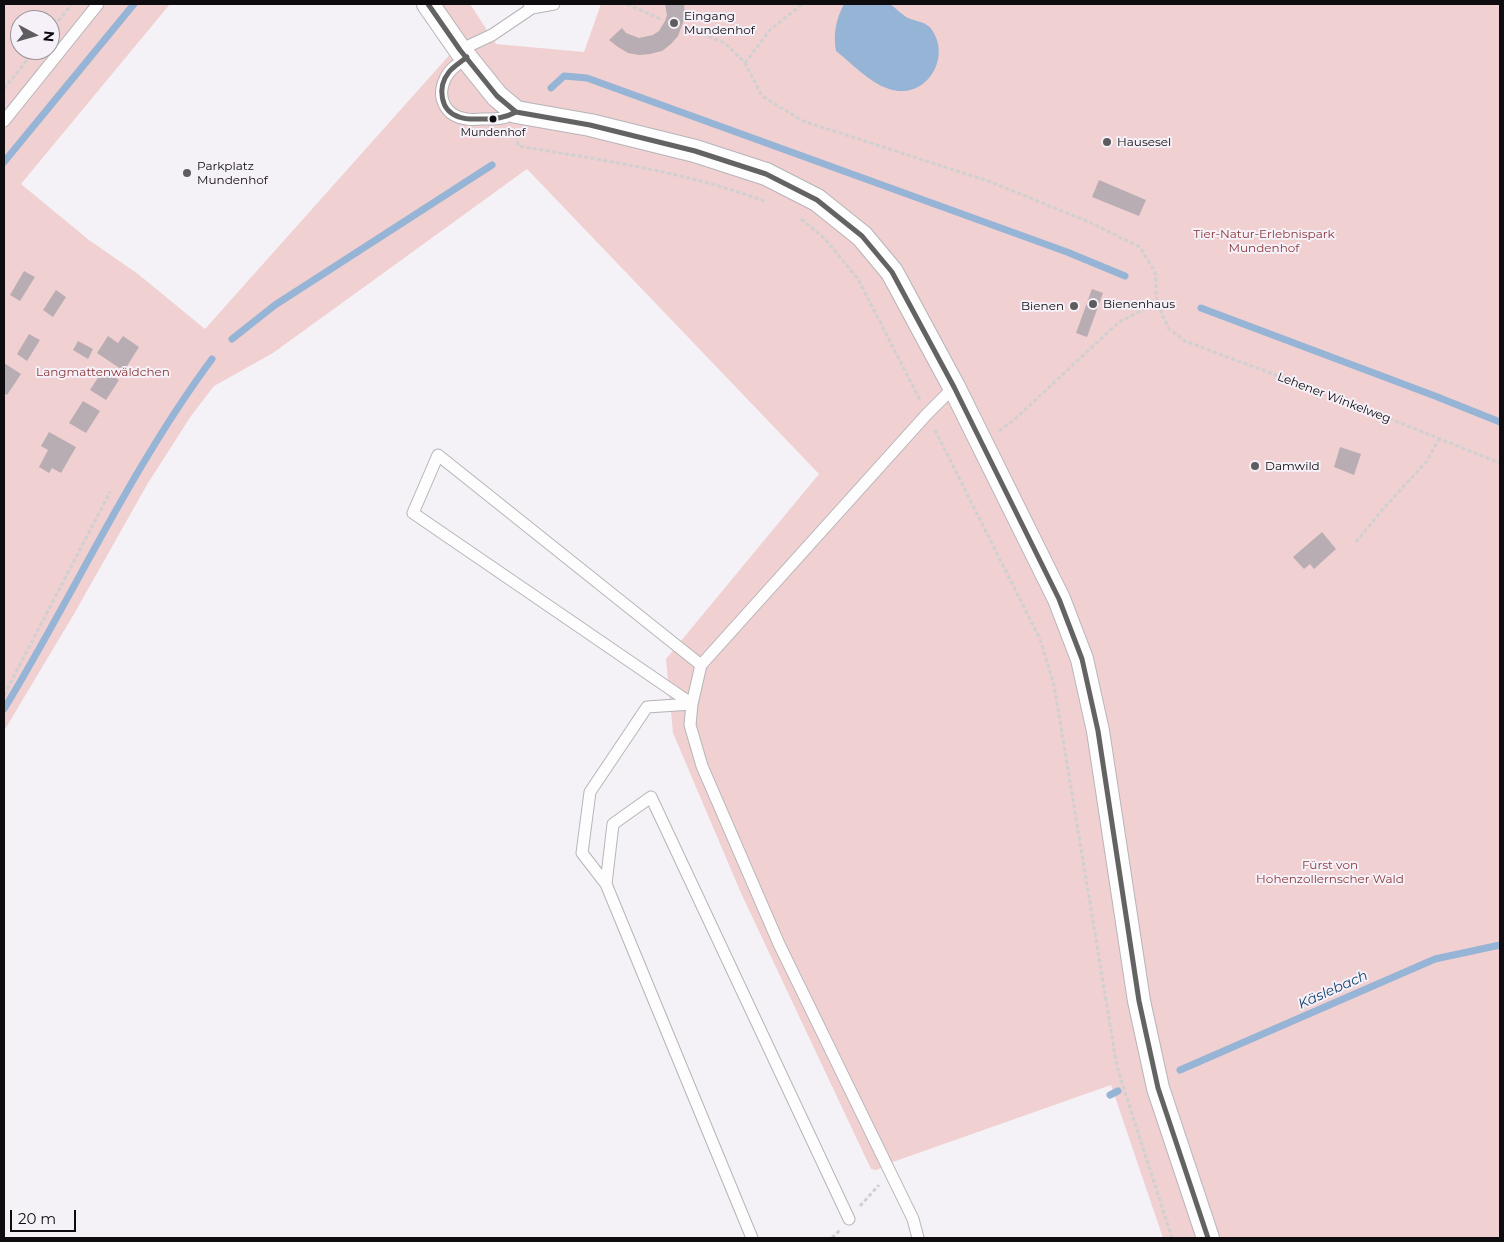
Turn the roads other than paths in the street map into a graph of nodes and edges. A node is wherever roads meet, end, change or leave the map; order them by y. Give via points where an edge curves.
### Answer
1 (98, 4) edge
2 (428, 4) edge
3 (554, 4) edge
4 (531, 6) edge
5 (464, 53) junction
6 (516, 112) junction
7 (4, 120) edge
8 (954, 388) junction
9 (701, 665) junction
10 (692, 704) junction
11 (606, 884) junction
12 (849, 1219) dead end
13 (752, 1238) edge
14 (918, 1238) edge
15 (1208, 1238) edge

1 - 7 lane
2 - 5 street
3 - 4 lane
4 - 5 lane
5 - 6 street via 497,96
5 - 6 lane via 445,79 442,89 442,100 447,110 466,119 503,119
6 - 8 street via 695,151 766,174 816,200 862,236 892,272
8 - 9 lane
8 - 15 street via 1059,599 1082,659 1098,731 1139,1001 1158,1088
9 - 10 lane
9 - 10 lane via 438,455 413,513
10 - 11 lane via 647,707 590,792 582,853
10 - 14 lane via 690,724 702,766 779,944 913,1219
11 - 12 lane via 613,824 651,797
11 - 13 lane

